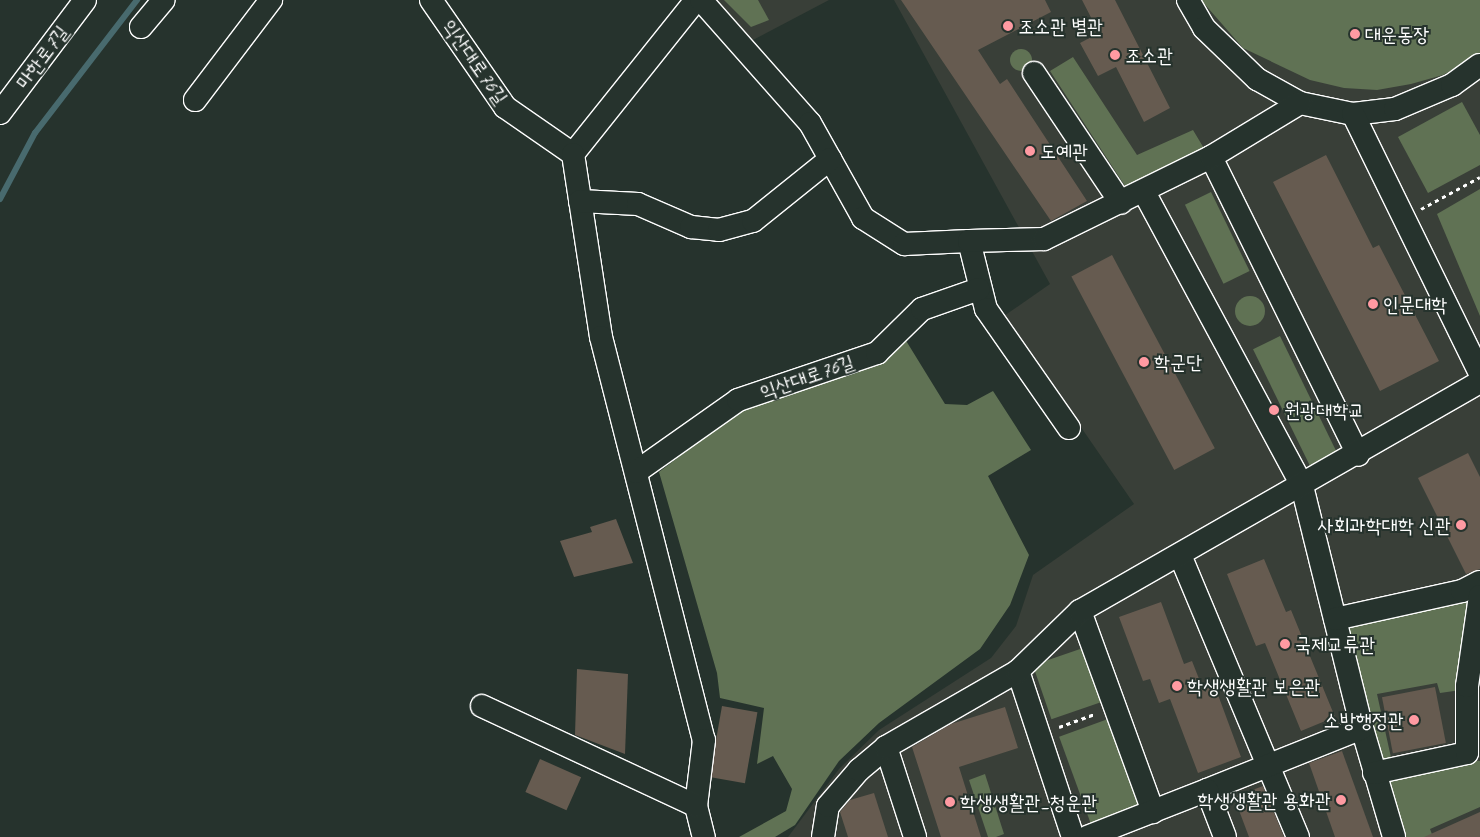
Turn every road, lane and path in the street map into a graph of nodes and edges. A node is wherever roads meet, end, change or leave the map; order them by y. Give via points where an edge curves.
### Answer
1 (85, 0) edge
2 (164, 0) edge
3 (271, 0) edge
4 (432, 0) edge
5 (696, 0) edge
6 (701, 0) edge
7 (1188, 0) edge
8 (141, 27) dead end
9 (1480, 65) edge
10 (1034, 73) dead end
11 (195, 100) dead end
12 (1300, 103) junction
13 (0, 113) edge
14 (1353, 114) junction
15 (573, 154) junction
16 (1211, 158) junction
17 (830, 159) junction
18 (1480, 177) edge
19 (1144, 192) junction
20 (580, 201) junction
21 (1121, 203) junction
22 (1403, 220) junction
23 (969, 241) junction
24 (979, 289) junction
25 (1480, 373) edge
26 (1480, 382) edge
27 (1069, 428) dead end
28 (1358, 455) junction
29 (636, 472) junction
30 (1302, 486) junction
31 (1180, 555) junction
32 (1480, 582) edge
33 (1480, 596) edge
34 (1080, 611) junction
35 (1335, 619) junction
36 (1018, 671) junction
37 (482, 706) dead end
38 (1116, 706) junction
39 (1362, 728) junction
40 (1040, 734) junction
41 (886, 747) junction
42 (1270, 762) junction
43 (1374, 773) junction
44 (1207, 790) junction
45 (696, 806) junction
46 (1153, 812) junction
47 (704, 837) edge
48 (823, 837) edge
49 (914, 837) edge
50 (1074, 837) edge
51 (1087, 837) edge
52 (1225, 837) edge
53 (1298, 837) edge
54 (1394, 837) edge

1 - 13 street, 마한로7길
2 - 8 street
3 - 11 street
4 - 15 street, 익산대로76길 via 505,107
5 - 15 street
6 - 17 street via 810,122
7 - 12 street via 1204,28 1257,79
9 - 14 street via 1452,85 1395,110
10 - 21 street
12 - 14 street
12 - 16 street
14 - 22 street
15 - 20 street
16 - 19 street
16 - 28 street
17 - 20 street via 753,221 719,230 691,227 638,204
17 - 23 street via 863,218 904,244
18 - 22 path
19 - 21 street
19 - 30 street
20 - 29 street via 601,337
21 - 23 street via 1044,239
22 - 25 street
23 - 24 street
24 - 27 street via 986,309
24 - 29 street, 익산대로76길 via 922,309 877,353 738,400
26 - 28 street
28 - 30 street
29 - 45 street via 704,740
30 - 31 street
30 - 35 street
31 - 34 street
31 - 42 street
32 - 35 street via 1462,591
33 - 43 street via 1467,686 1467,753
34 - 36 street
34 - 38 street
35 - 39 street
36 - 40 street
36 - 41 street
37 - 45 street
38 - 40 path
38 - 46 street
39 - 42 street
39 - 43 street
40 - 50 street
41 - 48 street via 828,806
41 - 49 street
42 - 44 street
42 - 53 street
43 - 54 street
44 - 46 street
44 - 52 street
45 - 47 street
46 - 51 street

